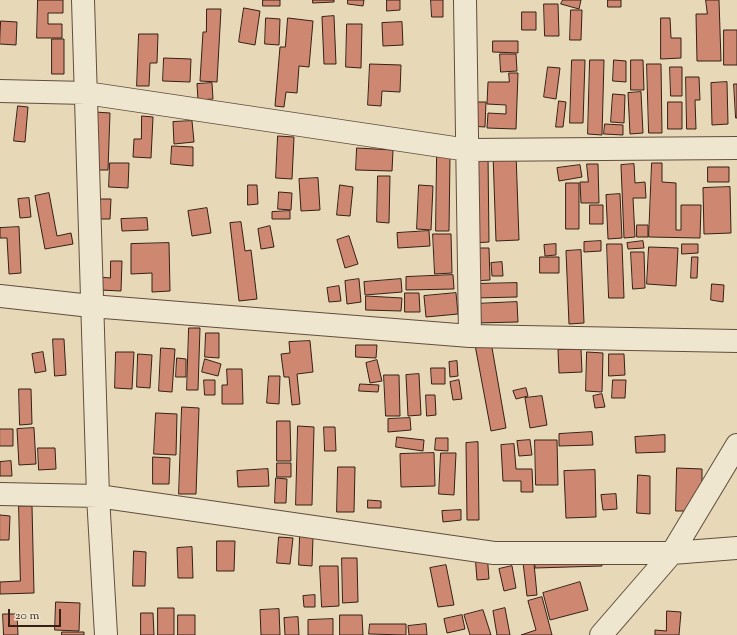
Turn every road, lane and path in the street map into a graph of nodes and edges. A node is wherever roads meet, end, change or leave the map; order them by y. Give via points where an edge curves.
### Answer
1 (83, 0) edge
2 (465, 0) edge
3 (0, 91) edge
4 (86, 93) junction
5 (737, 148) edge
6 (468, 150) junction
7 (0, 296) edge
8 (91, 306) junction
9 (470, 336) junction
10 (737, 341) edge
11 (737, 445) edge
12 (0, 494) edge
13 (98, 496) junction
14 (737, 548) edge
15 (672, 553) junction
16 (106, 635) edge
17 (601, 635) edge

1 - 4 street
2 - 6 street
3 - 4 street
4 - 6 street
4 - 8 street
5 - 6 street
6 - 9 street
7 - 8 street
8 - 9 street
8 - 13 street
9 - 10 street
11 - 15 street
12 - 13 street
13 - 15 street via 494,553
13 - 16 street
14 - 15 street
15 - 17 street

